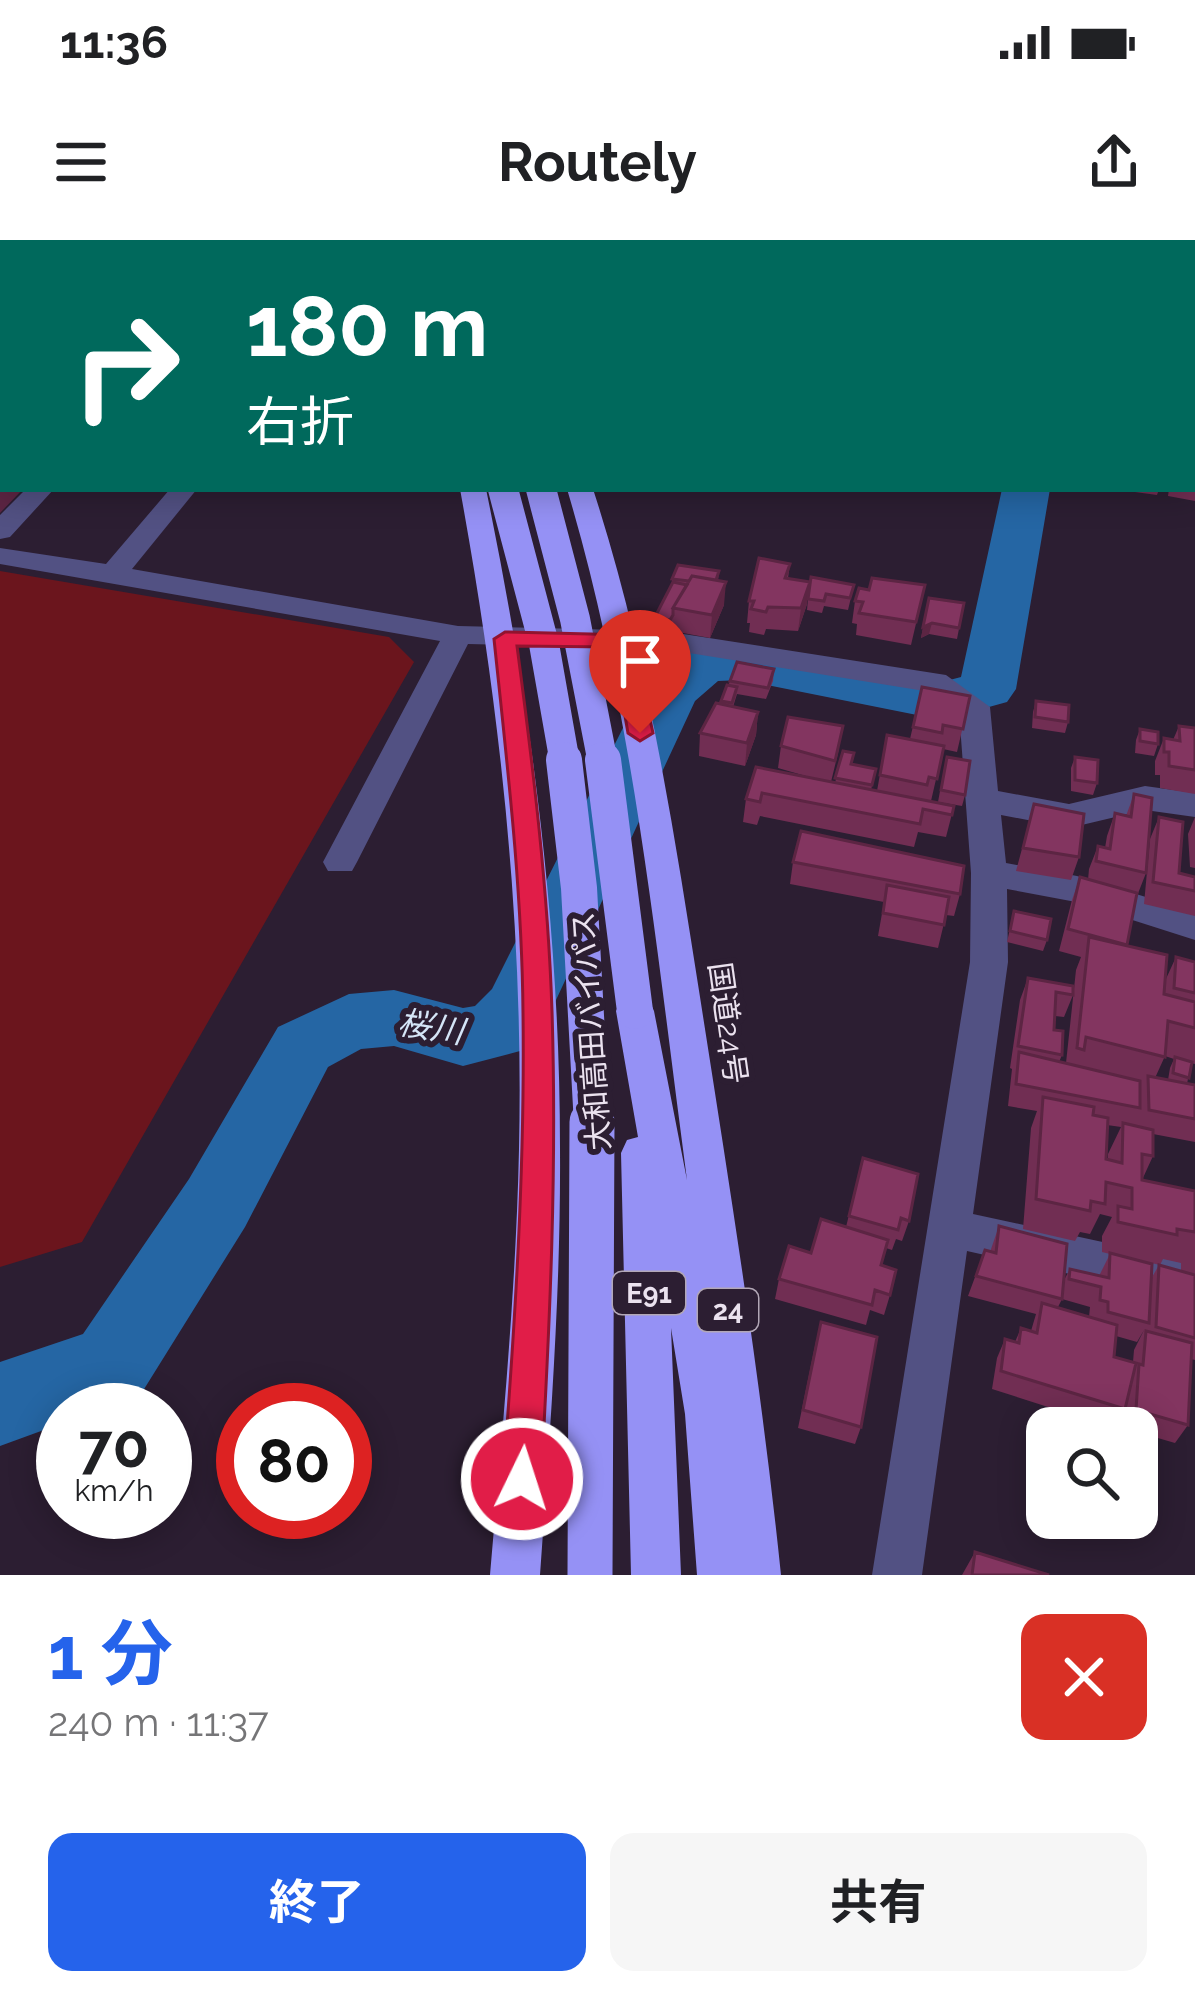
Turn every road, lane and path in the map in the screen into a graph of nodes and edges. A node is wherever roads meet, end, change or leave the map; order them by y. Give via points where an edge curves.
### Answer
1 (37, 492) edge
2 (181, 492) edge
3 (474, 492) edge
4 (504, 492) edge
5 (542, 492) edge
6 (581, 492) edge
7 (0, 531) edge
8 (0, 556) edge
9 (113, 574) junction
10 (458, 635) junction
11 (505, 639) junction
12 (623, 640) junction
13 (980, 800) junction
14 (1195, 805) edge
15 (340, 862) dead end
16 (989, 873) junction
17 (1195, 926) edge
18 (635, 1011) junction
19 (949, 1228) junction
20 (1195, 1282) edge
21 (515, 1575) edge
22 (590, 1575) edge
23 (656, 1575) edge
24 (722, 1575) edge
25 (756, 1575) edge
26 (897, 1575) edge

1 - 7 street
2 - 9 street
3 - 11 highway
4 - 22 highway, 大和高田バイパス / E91, bridge via 549,665 573,851 588,1072
5 - 18 highway, 大和高田バイパス / E91, bridge via 589,663
6 - 12 highway, 国道24号 / 24
8 - 9 street
9 - 10 street
10 - 11 street
10 - 15 street
11 - 12 street
11 - 21 highway via 538,1009 538,1240
12 - 13 street via 946,685 974,707
12 - 25 highway, 国道24号 / 24 via 737,1373
13 - 14 street via 1069,816 1145,798
13 - 16 street
16 - 17 street via 1077,889
16 - 19 street via 989,962
18 - 23 highway, 大和高田バイパス / E91
18 - 24 highway via 709,1414
19 - 20 street
19 - 26 street

